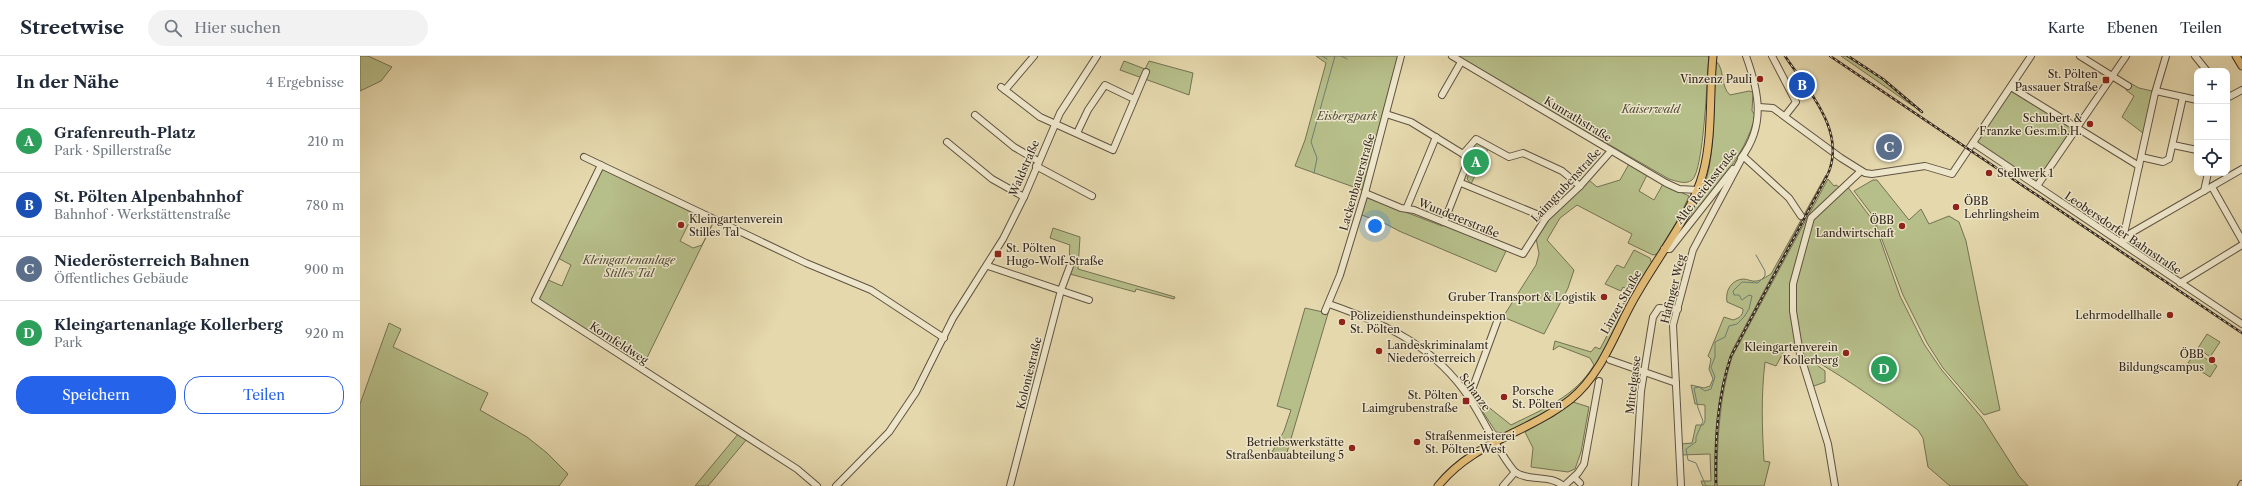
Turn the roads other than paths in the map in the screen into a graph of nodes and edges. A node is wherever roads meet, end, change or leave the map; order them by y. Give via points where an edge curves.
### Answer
1 (1034, 56) edge
2 (1097, 56) edge
3 (1401, 56) edge
4 (1452, 56) edge
5 (1713, 56) edge
6 (1746, 56) edge
7 (1772, 56) edge
8 (2031, 56) edge
9 (2080, 56) edge
10 (2126, 56) edge
11 (2166, 56) edge
12 (2195, 56) edge
13 (2236, 56) edge
14 (1461, 62) junction
15 (2242, 66) edge
16 (2205, 68) edge
17 (1146, 72) dead end
18 (2112, 76) junction
19 (2128, 86) dead end
20 (2011, 87) junction
21 (2242, 90) edge
22 (2156, 91) junction
23 (1442, 95) dead end
24 (2230, 96) edge
25 (2183, 98) junction
26 (1134, 99) junction
27 (2194, 100) edge
28 (1759, 107) junction
29 (1386, 114) junction
30 (975, 116) dead end
31 (1785, 116) junction
32 (1054, 124) junction
33 (2077, 128) junction
34 (1077, 134) junction
35 (1436, 138) junction
36 (947, 142) dead end
37 (1973, 143) junction
38 (2173, 145) junction
39 (2194, 149) edge
40 (1611, 151) junction
41 (1463, 154) junction
42 (1743, 156) junction
43 (584, 157) dead end
44 (2141, 157) junction
45 (1037, 164) junction
46 (601, 165) junction
47 (2139, 166) junction
48 (2242, 169) edge
49 (1861, 171) junction
50 (2230, 173) edge
51 (2207, 176) edge
52 (2226, 176) edge
53 (1461, 183) junction
54 (1580, 186) junction
55 (2037, 186) junction
56 (2212, 187) junction
57 (1697, 190) junction
58 (2204, 191) junction
59 (1365, 193) junction
60 (1092, 196) dead end
61 (1711, 196) junction
62 (1024, 197) junction
63 (1718, 202) junction
64 (1407, 207) junction
65 (1801, 216) dead end
66 (1546, 218) junction
67 (1444, 222) junction
68 (2242, 240) edge
69 (2122, 243) junction
70 (2242, 245) edge
71 (1664, 249) junction
72 (1523, 254) joint
73 (988, 266) junction
74 (1070, 266) dead end
75 (2180, 283) junction
76 (1061, 290) junction
77 (1089, 300) dead end
78 (1329, 304) junction
79 (1678, 309) junction
80 (1325, 311) dead end
81 (1498, 319) dead end
82 (2242, 324) edge
83 (944, 338) junction
84 (1610, 360) dead end
85 (1644, 372) junction
86 (1599, 381) dead end
87 (1676, 383) junction
88 (1469, 398) junction
89 (1495, 440) junction
90 (1515, 472) junction
91 (1574, 477) junction
92 (1580, 483) dead end
93 (817, 486) edge
94 (836, 486) edge
95 (1010, 486) edge
96 (1438, 486) edge
97 (1503, 486) edge
98 (1564, 486) edge
99 (1635, 486) edge
100 (1681, 486) edge
101 (1835, 486) edge

1 - 32 street via 1003,88 1033,113
2 - 32 street, Waldstraße via 1073,89
3 - 29 street, Lackenbauerstraße
4 - 14 street, Kunrathstraße
5 - 57 main road, Linzer Straße via 1708,149
6 - 28 street, Alte Reichsstraße via 1755,81
7 - 31 street via 1796,102
8 - 20 street
9 - 18 street
10 - 18 street
11 - 22 street
12 - 16 street
13 - 15 main road
14 - 23 street
14 - 40 street, Kunrathstraße
17 - 26 street
18 - 19 street
18 - 33 street
20 - 33 street
20 - 37 street
21 - 24 street
22 - 25 street
22 - 44 street
25 - 27 street
25 - 38 street
26 - 34 street via 1105,85 1088,110
26 - 34 street via 1114,149
28 - 31 street via 1773,108
28 - 42 street, Alte Reichsstraße via 1754,134
29 - 35 street via 1411,122
29 - 59 street, Lackenbauerstraße
30 - 45 street
31 - 49 street via 1834,154
32 - 34 street
32 - 45 street, Waldstraße
33 - 47 street
33 - 55 street
35 - 41 street
35 - 64 street
36 - 62 street via 992,179
37 - 49 street via 1952,174 1924,166 1872,174
37 - 55 street, Leobersdorfer Bahnstraße
38 - 39 street
38 - 44 street via 2167,161
40 - 54 street, Laimgrubenstraße
40 - 57 street, Kunrathstraße via 1673,186
41 - 53 street via 1468,161
41 - 54 street via 1476,139 1509,157 1523,153 1562,171
42 - 61 street, Alte Reichsstraße
42 - 63 street, Hafinger Weg
42 - 65 street via 1789,198
43 - 46 street
44 - 47 street
45 - 60 street
45 - 62 street, Waldstraße
46 - 83 street via 806,263 871,290
46 - 93 street, Kornfeldweg via 535,300 797,469
47 - 69 street
48 - 50 street
49 - 101 street via 1810,218 1792,290 1793,315 1800,354 1829,449
51 - 58 street
52 - 56 street
53 - 66 street
53 - 67 street
54 - 66 street, Laimgrubenstraße
55 - 69 street, Leobersdorfer Bahnstraße
56 - 58 street
56 - 68 street
57 - 71 main road, Linzer Straße
58 - 69 street via 2131,233
59 - 64 street, Wundererstraße via 1401,208
59 - 78 street, Lackenbauerstraße
61 - 63 street
61 - 71 street, Alte Reichsstraße via 1670,249
62 - 73 street, Waldstraße
63 - 79 street, Hafinger Weg via 1693,250
64 - 67 street, Wundererstraße
66 - 72 street, Laimgrubenstraße
67 - 72 street, Wundererstraße
69 - 75 street, Leobersdorfer Bahnstraße
70 - 75 street
71 - 89 main road, Linzer Straße via 1628,308 1601,363 1585,386 1558,408
73 - 76 street
73 - 83 street, Waldstraße
74 - 76 street, Koloniestraße
75 - 82 street, Leobersdorfer Bahnstraße
76 - 77 street
76 - 95 street, Koloniestraße
78 - 80 street, Lackenbauerstraße
78 - 88 street, Schanze via 1376,321 1406,337 1442,367
79 - 85 street, Mittelgasse via 1663,307 1655,312
79 - 87 street, Hafinger Weg via 1673,325
81 - 88 street
83 - 94 street, Waldstraße via 923,381 899,419 883,439
84 - 85 street
85 - 87 street
85 - 99 street, Mittelgasse
86 - 91 street via 1585,459
87 - 100 street, Hafinger Weg
88 - 89 street, Schanze
89 - 90 street, Schanze
89 - 96 main road, Linzer Straße via 1464,459
90 - 97 street
90 - 98 street via 1527,477 1553,480
91 - 92 street
91 - 98 street

